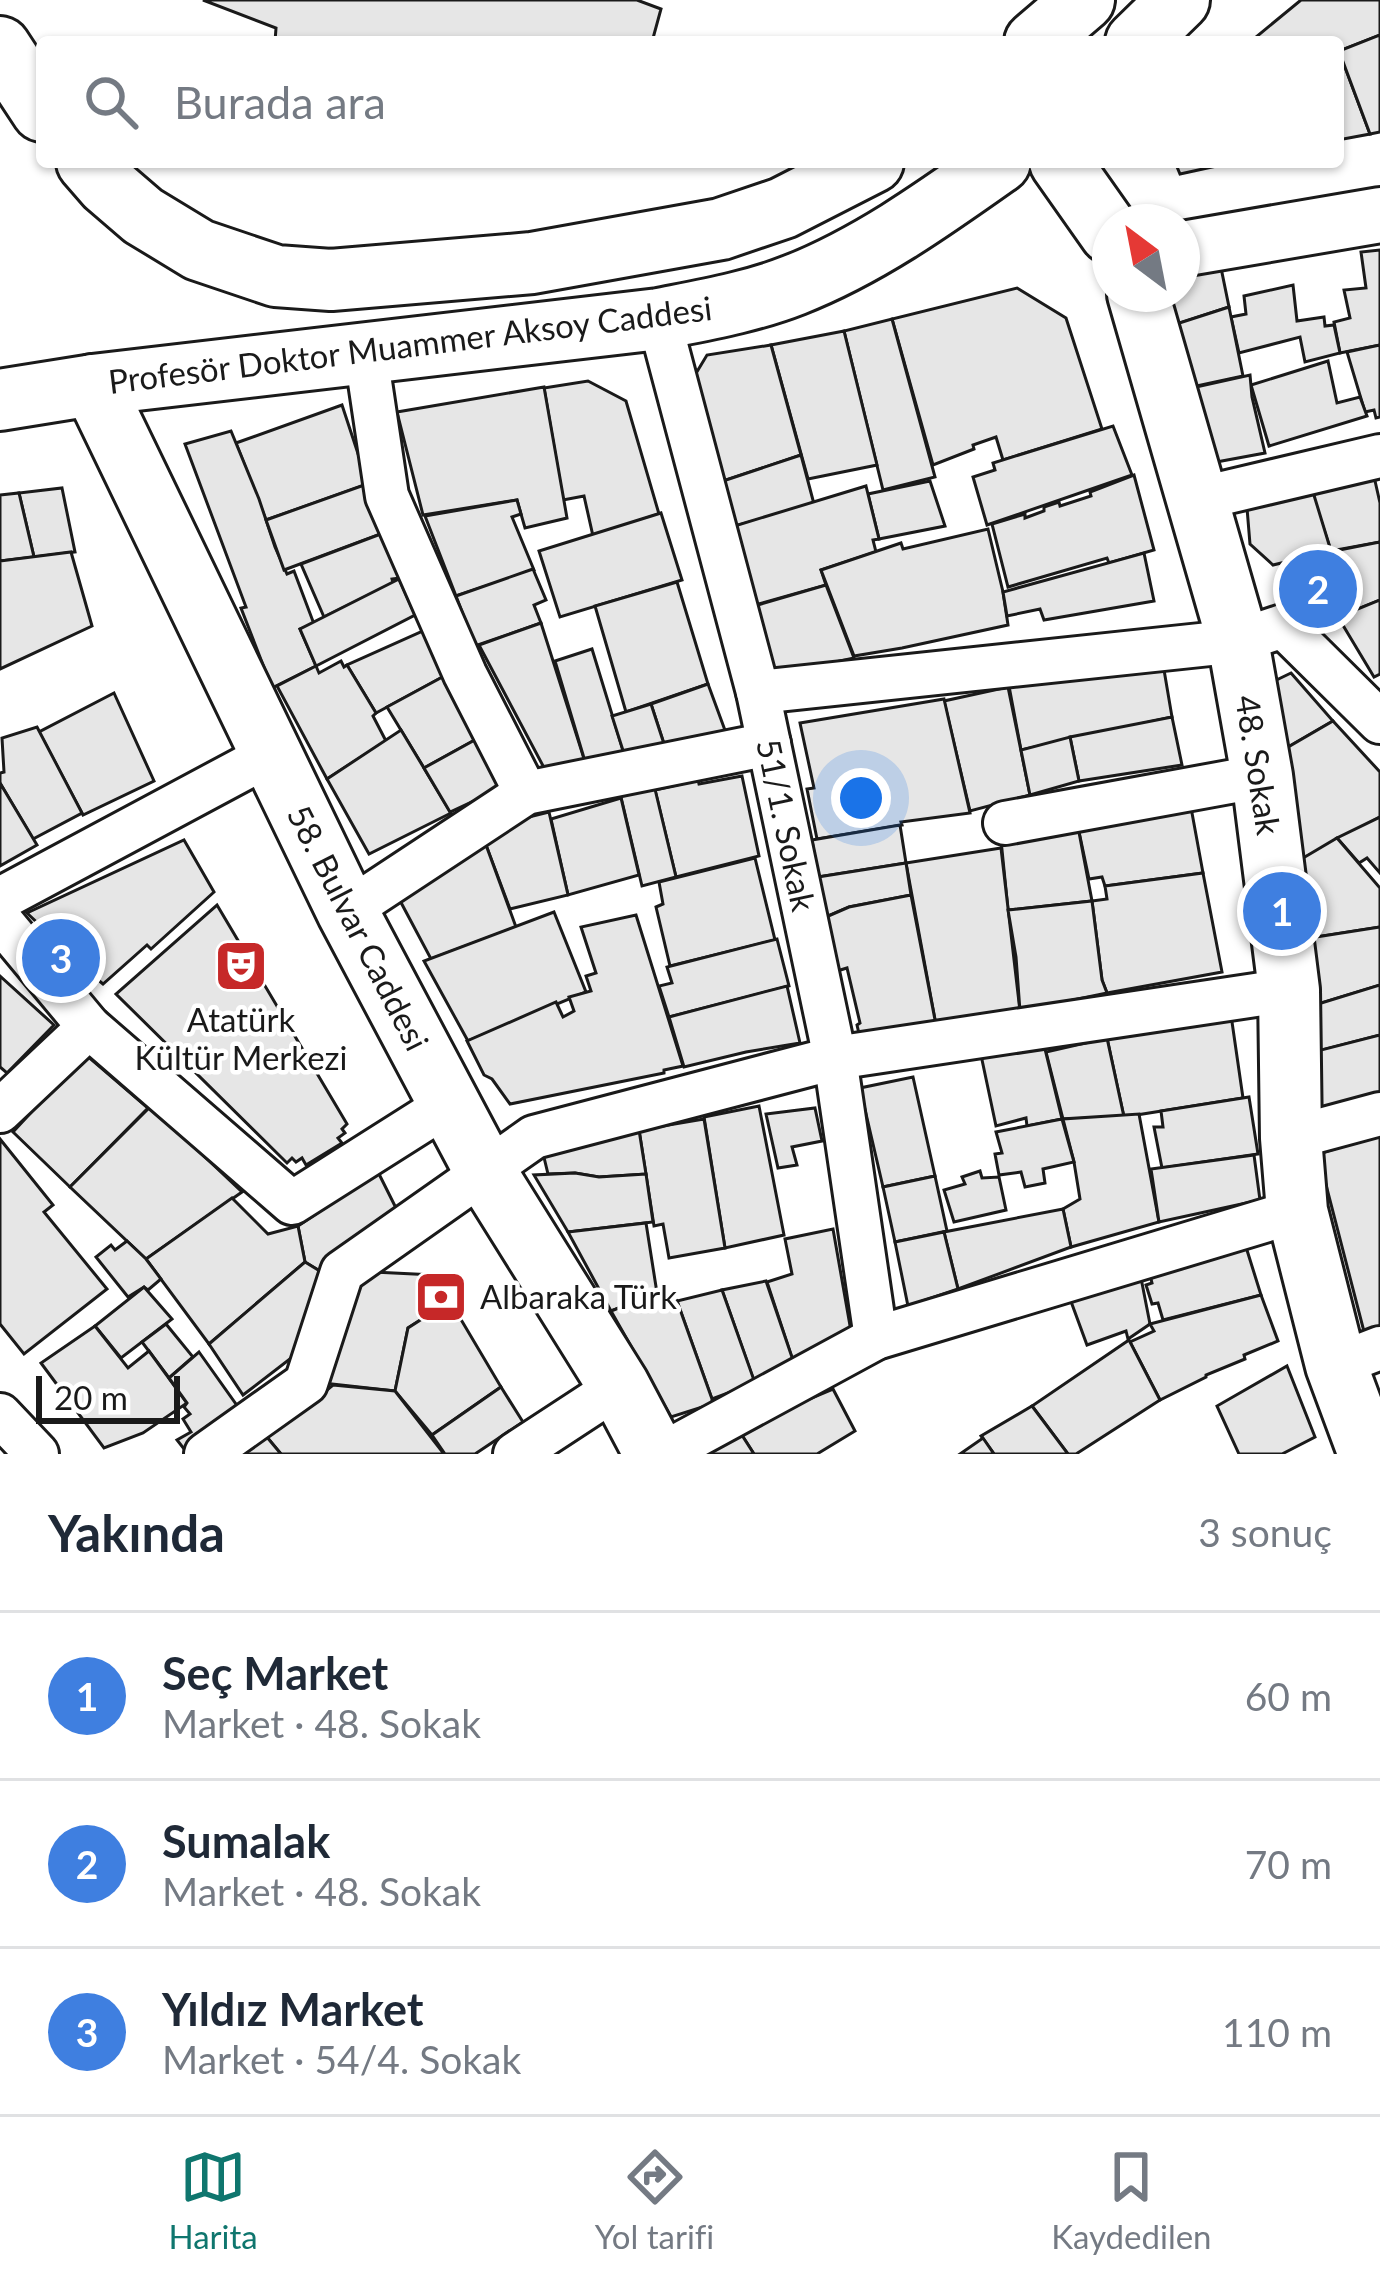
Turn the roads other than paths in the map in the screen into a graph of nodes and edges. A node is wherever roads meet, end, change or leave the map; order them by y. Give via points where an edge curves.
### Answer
1 (1084, 0) edge
2 (1179, 0) edge
3 (1042, 36) edge
4 (1142, 36) edge
5 (0, 47) edge
6 (36, 102) edge
7 (92, 168) edge
8 (861, 168) edge
9 (992, 168) edge
10 (1064, 168) edge
11 (1092, 207) edge
12 (1380, 215) edge
13 (1200, 246) edge
14 (1143, 312) edge
15 (659, 319) junction
16 (366, 355) junction
17 (93, 385) junction
18 (0, 400) edge
19 (1380, 456) edge
20 (1198, 500) junction
21 (1238, 641) junction
22 (758, 692) junction
23 (1380, 722) edge
24 (769, 744) junction
25 (269, 755) junction
26 (1262, 776) junction
27 (526, 793) junction
28 (1004, 823) dead end
29 (0, 899) edge
30 (346, 911) junction
31 (0, 920) edge
32 (1288, 990) junction
33 (89, 1027) junction
34 (836, 1058) junction
35 (450, 1103) junction
36 (0, 1111) edge
37 (1380, 1114) edge
38 (1291, 1138) junction
39 (487, 1173) junction
40 (1298, 1211) junction
41 (876, 1338) junction
42 (1358, 1356) edge
43 (619, 1386) junction
44 (0, 1415) edge
45 (1358, 1450) edge
46 (37, 1454) edge
47 (206, 1454) edge
48 (515, 1454) edge
49 (658, 1454) edge

1 - 3 main road
2 - 4 main road
5 - 6 main road
7 - 8 main road, Profesör Doktor Muammer Aksoy Caddesi via 143,216 200,250 276,276 331,280 532,263 721,230
9 - 15 main road, Profesör Doktor Muammer Aksoy Caddesi via 840,264 732,304
10 - 11 main road
12 - 13 street
14 - 20 main road, 48. Sokak
15 - 16 main road, Profesör Doktor Muammer Aksoy Caddesi
15 - 22 street, 51/1. Sokak
16 - 17 main road, Profesör Doktor Muammer Aksoy Caddesi
16 - 27 street via 388,496
17 - 18 main road, Profesör Doktor Muammer Aksoy Caddesi
17 - 25 main road, 58. Bulvar Caddesi
19 - 20 street
20 - 21 main road, 48. Sokak
21 - 22 street
21 - 23 street via 1283,626
21 - 26 main road, 48. Sokak
22 - 24 street, 51/1. Sokak
24 - 27 street
24 - 34 street, 51/1. Sokak
25 - 29 street
25 - 30 main road, 58. Bulvar Caddesi
26 - 28 street
26 - 32 main road, 48. Sokak
27 - 30 street
30 - 35 main road, 58. Bulvar Caddesi
31 - 33 street
32 - 34 street
32 - 38 main road, 48. Sokak
33 - 35 street via 292,1203
33 - 36 street
34 - 39 street via 534,1137
34 - 41 street, 51/1. Sokak
35 - 39 main road, 58. Bulvar Caddesi
37 - 38 street
38 - 40 main road, 48. Sokak
39 - 43 main road, 58. Bulvar Caddesi
39 - 47 street via 342,1272 306,1383
40 - 41 street
40 - 42 main road, 48. Sokak
41 - 49 street
42 - 45 main road, 48. Sokak
43 - 48 street
43 - 49 main road, 58. Bulvar Caddesi
44 - 46 street

